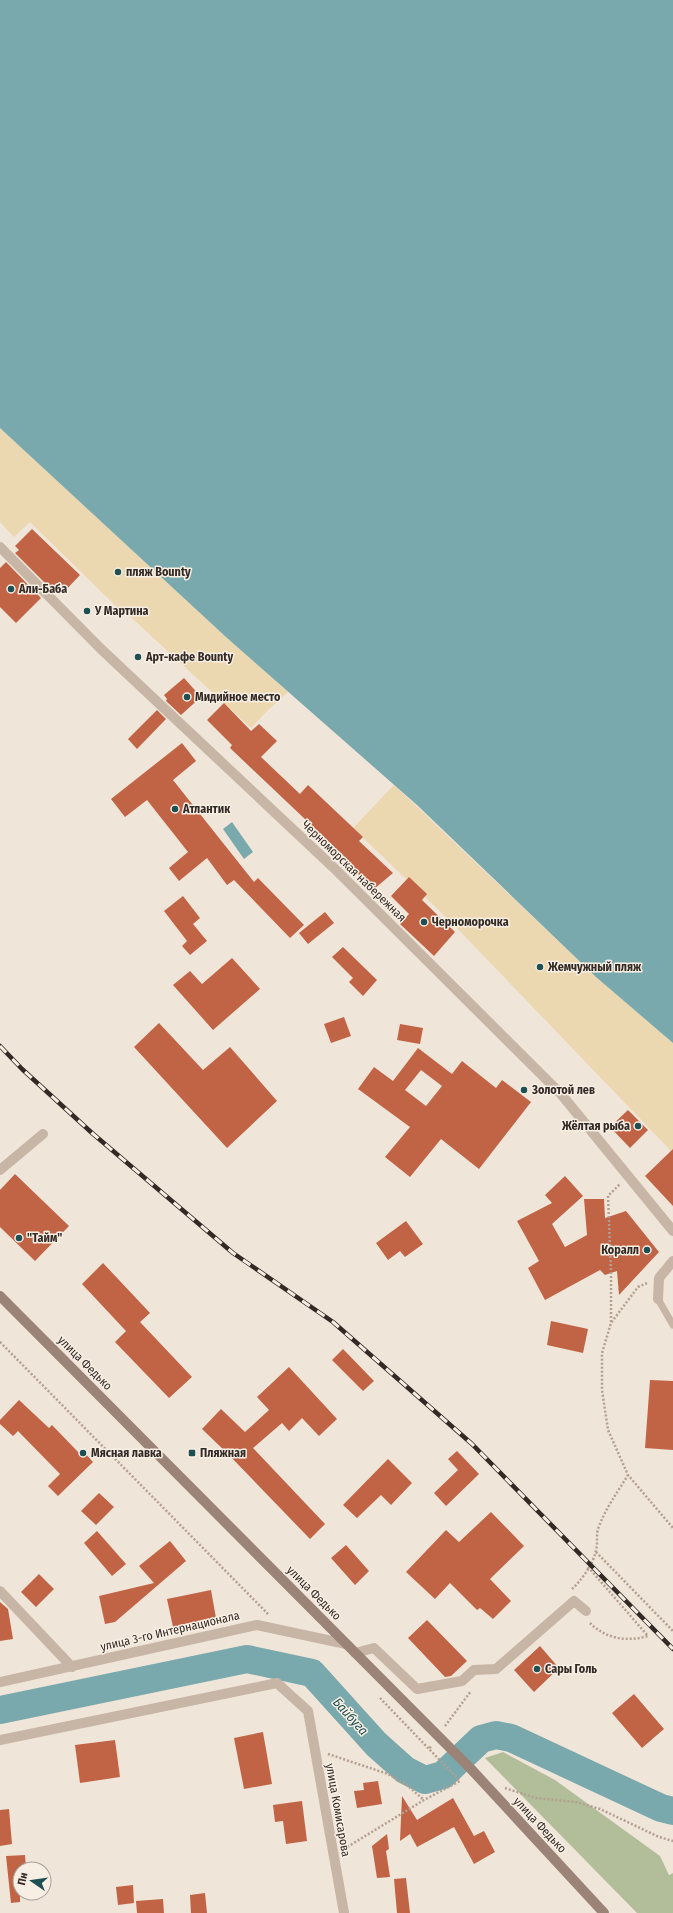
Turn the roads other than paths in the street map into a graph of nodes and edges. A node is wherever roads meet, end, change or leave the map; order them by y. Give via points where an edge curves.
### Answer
1 (0, 547) edge
2 (43, 1134) dead end
3 (0, 1170) edge
4 (673, 1231) edge
5 (673, 1261) edge
6 (0, 1296) edge
7 (658, 1299) joint
8 (673, 1325) edge
9 (0, 1591) edge
10 (586, 1611) dead end
11 (346, 1644) junction
12 (355, 1653) junction
13 (72, 1667) junction
14 (0, 1682) edge
15 (0, 1740) edge
16 (344, 1913) edge
17 (604, 1913) edge

1 - 4 street, Черноморская набережная via 101,648 334,868 561,1094
2 - 3 street
5 - 7 street via 659,1278
6 - 11 main road, улица Федько
7 - 8 lane
9 - 13 street
10 - 12 street via 574,1601 496,1669 474,1670 462,1681 432,1687 417,1689 374,1648
11 - 12 main road, улица Федько
11 - 13 street, улица 3-го Интернационала via 258,1624
12 - 17 main road, улица Федько via 471,1769
13 - 14 street, улица 3-го Интернационала
15 - 16 street, улица Комисарова via 276,1683 308,1711

